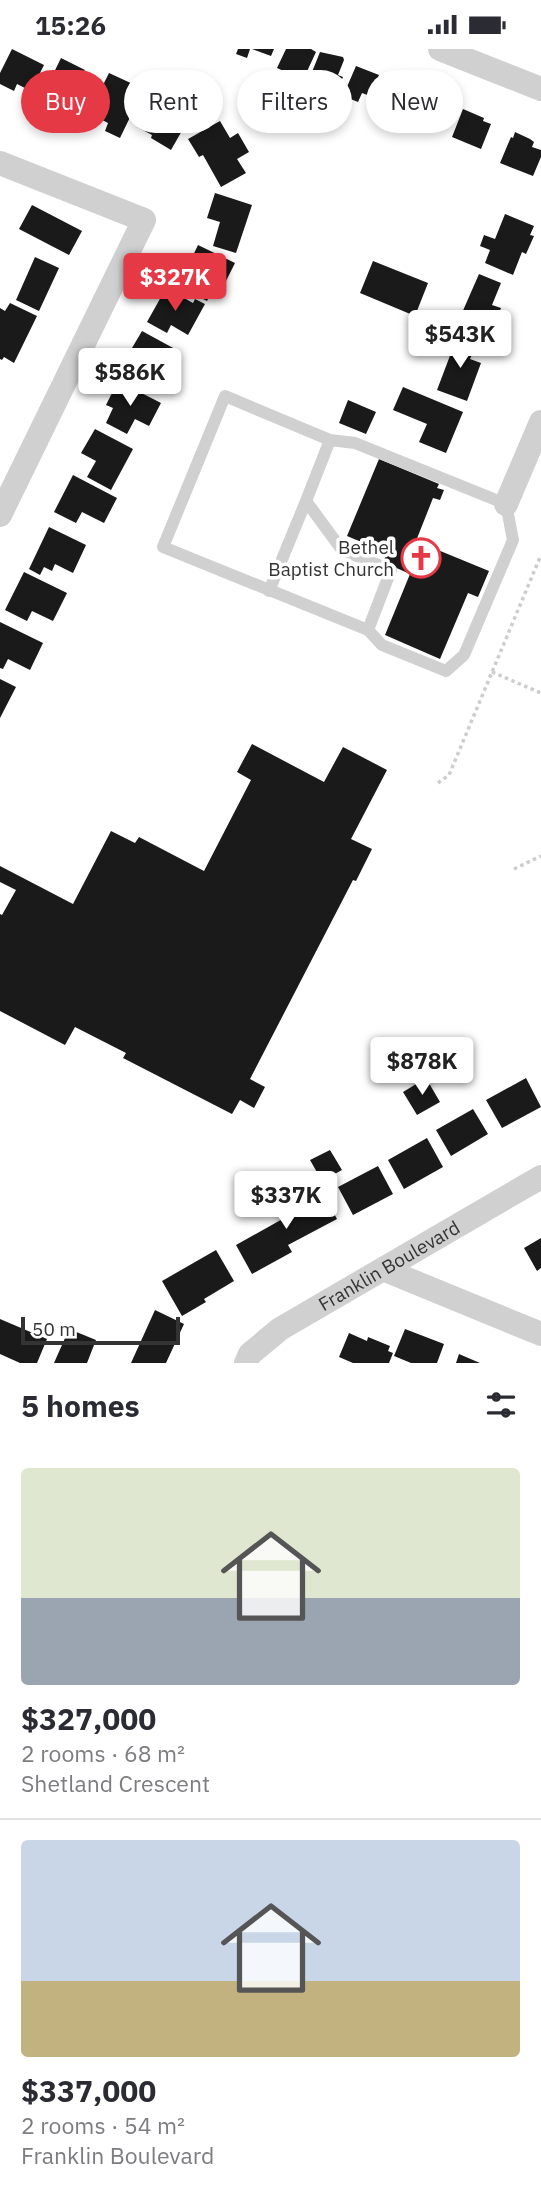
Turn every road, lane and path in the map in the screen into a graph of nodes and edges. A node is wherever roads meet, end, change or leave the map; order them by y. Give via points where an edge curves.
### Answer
1 (440, 49) edge
2 (541, 89) edge
3 (0, 163) edge
4 (541, 422) edge
5 (330, 440) junction
6 (306, 501) junction
7 (506, 504) junction
8 (0, 515) edge
9 (541, 555) edge
10 (269, 591) junction
11 (368, 630) junction
12 (492, 672) junction
13 (541, 693) edge
14 (438, 783) dead end
15 (541, 856) edge
16 (514, 869) dead end
17 (541, 1177) edge
18 (385, 1270) junction
19 (541, 1334) edge
20 (247, 1363) edge

1 - 2 street
3 - 8 street via 144,221
4 - 7 street
5 - 6 lane
5 - 7 lane via 355,443
5 - 10 lane via 225,396 163,547
6 - 10 lane
6 - 11 lane via 342,550 391,571
7 - 11 lane via 513,540 464,655 446,671 382,645
9 - 12 path
10 - 11 lane
12 - 13 path
12 - 14 path via 449,775
15 - 16 path
17 - 18 street, Franklin Boulevard
18 - 19 street
18 - 20 street, Franklin Boulevard via 280,1329 250,1354

